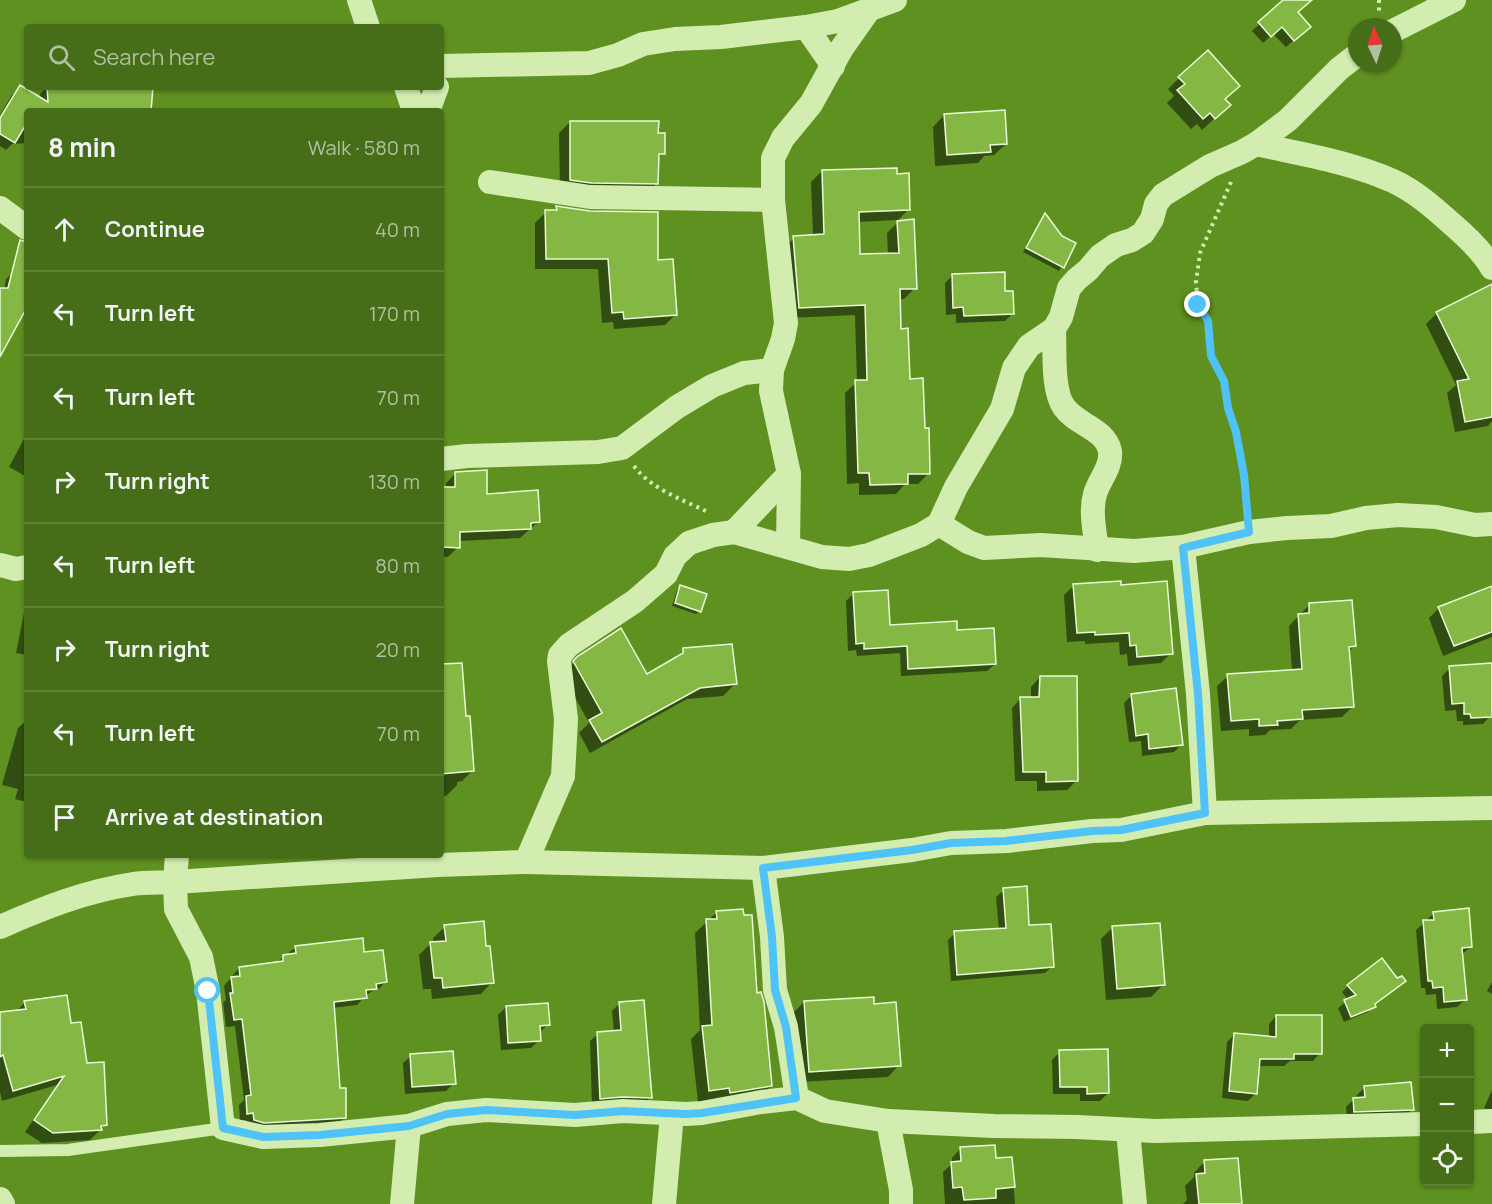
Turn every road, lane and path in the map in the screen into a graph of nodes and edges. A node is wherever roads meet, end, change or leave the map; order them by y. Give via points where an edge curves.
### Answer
1 (360, 0) edge
2 (895, 0) edge
3 (1454, 0) edge
4 (868, 10) junction
5 (367, 24) edge
6 (1402, 26) edge
7 (806, 27) junction
8 (1348, 62) edge
9 (832, 66) junction
10 (444, 74) edge
11 (407, 90) edge
12 (435, 90) edge
13 (413, 108) edge
14 (429, 108) edge
15 (1288, 120) junction
16 (1249, 148) junction
17 (1301, 154) junction
18 (490, 182) dead end
19 (773, 200) junction
20 (0, 208) edge
21 (24, 226) edge
22 (1492, 268) edge
23 (1054, 329) junction
24 (772, 370) junction
25 (622, 447) junction
26 (444, 459) edge
27 (789, 474) junction
28 (939, 524) junction
29 (1492, 524) edge
30 (734, 532) junction
31 (1249, 532) junction
32 (788, 547) junction
33 (1183, 548) junction
34 (1097, 550) junction
35 (0, 565) edge
36 (24, 568) edge
37 (1492, 808) edge
38 (1205, 813) junction
39 (177, 858) edge
40 (526, 862) junction
41 (763, 868) junction
42 (175, 882) junction
43 (0, 927) edge
44 (796, 1098) junction
45 (672, 1114) junction
46 (1492, 1120) edge
47 (888, 1121) junction
48 (1474, 1122) edge
49 (1420, 1124) edge
50 (409, 1126) junction
51 (223, 1128) junction
52 (1128, 1131) junction
53 (0, 1150) edge
54 (0, 1199) edge
55 (3, 1204) edge
56 (402, 1204) edge
57 (664, 1204) edge
58 (901, 1204) edge
59 (1135, 1204) edge

1 - 5 street
2 - 4 street
3 - 6 street
4 - 7 street
4 - 9 street
7 - 9 street
7 - 10 street via 643,44 589,63
8 - 15 street
9 - 19 street via 773,158
11 - 13 street
12 - 14 street
15 - 16 street
15 - 17 street
16 - 17 street
16 - 23 street via 1163,195 1143,233 1100,256 1069,288
16 - 31 path via 1200,253 1196,282 1198,305 1208,321 1211,356 1224,381 1236,432
17 - 22 street via 1393,181 1467,237
18 - 19 street via 591,197
19 - 24 street via 786,323
20 - 21 street
23 - 28 street via 1029,346 1014,368 1002,409
23 - 34 street via 1056,384 1062,406 1076,420 1102,435 1109,448 1110,459 1095,494 1092,513
24 - 25 street via 744,373 712,386
24 - 27 street via 771,391
25 - 26 street via 598,452
25 - 30 path via 650,482 713,514
27 - 30 street
27 - 32 street
28 - 32 street via 921,535 849,559
28 - 34 street via 984,548 1041,545
29 - 31 street via 1398,515 1331,526
30 - 32 street
30 - 40 street via 690,543 675,556 666,574 635,601 560,655 566,719 564,776
31 - 33 street
33 - 34 street
33 - 38 street
35 - 36 street
37 - 38 street
38 - 41 street via 1121,830 951,843
39 - 42 street
40 - 41 street
40 - 42 street
41 - 44 street via 775,990 786,1027
42 - 43 street via 135,883 90,892
42 - 51 street via 176,909 201,957 208,991
44 - 45 street
44 - 47 street via 825,1111
45 - 50 street via 623,1111 575,1115 486,1110 447,1114
45 - 57 street
46 - 48 street
47 - 52 street
47 - 58 street
49 - 52 street
50 - 51 street via 263,1137
50 - 56 street
51 - 53 lane via 68,1150
52 - 59 street
54 - 55 street

